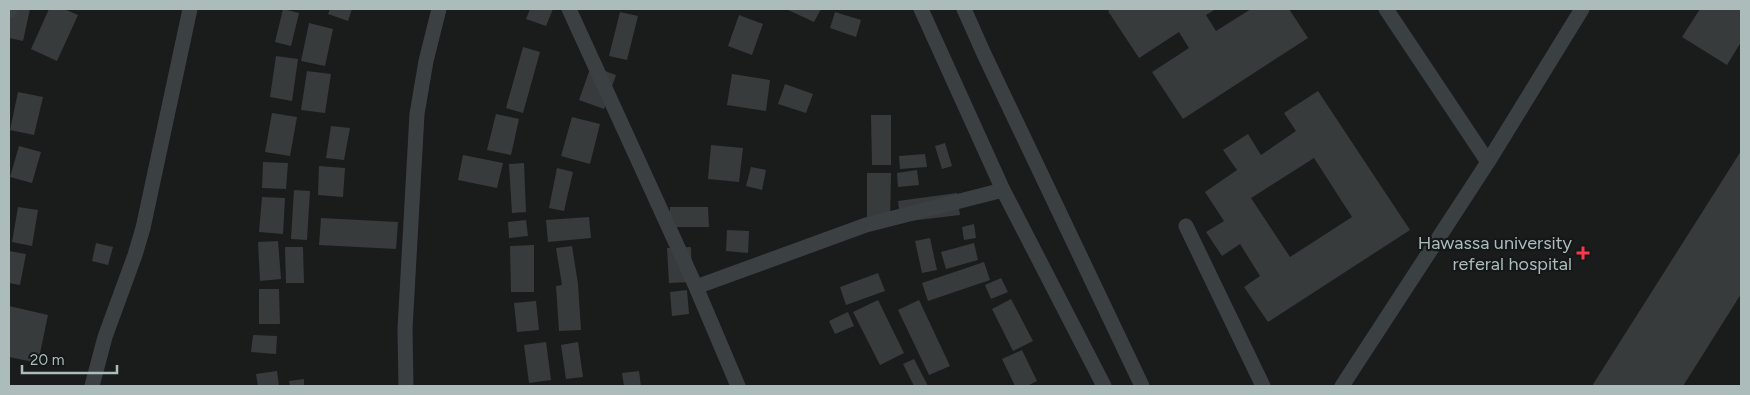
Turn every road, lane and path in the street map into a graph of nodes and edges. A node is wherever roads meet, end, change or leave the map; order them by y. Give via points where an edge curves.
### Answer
1 (190, 9) edge
2 (440, 9) edge
3 (570, 9) edge
4 (921, 9) edge
5 (964, 9) edge
6 (1386, 9) edge
7 (1582, 9) edge
8 (1488, 162) junction
9 (1003, 190) junction
10 (1186, 226) dead end
11 (696, 287) junction
12 (92, 386) edge
13 (406, 386) edge
14 (738, 386) edge
15 (1104, 386) edge
16 (1142, 386) edge
17 (1264, 386) edge
18 (1342, 386) edge

1 - 12 street via 143,228 105,337
2 - 13 street via 426,61 417,114 405,329
3 - 11 street
4 - 9 street
5 - 16 street
6 - 8 street
7 - 8 street
8 - 18 street
9 - 11 street via 866,226
9 - 15 street
10 - 17 street
11 - 14 street

